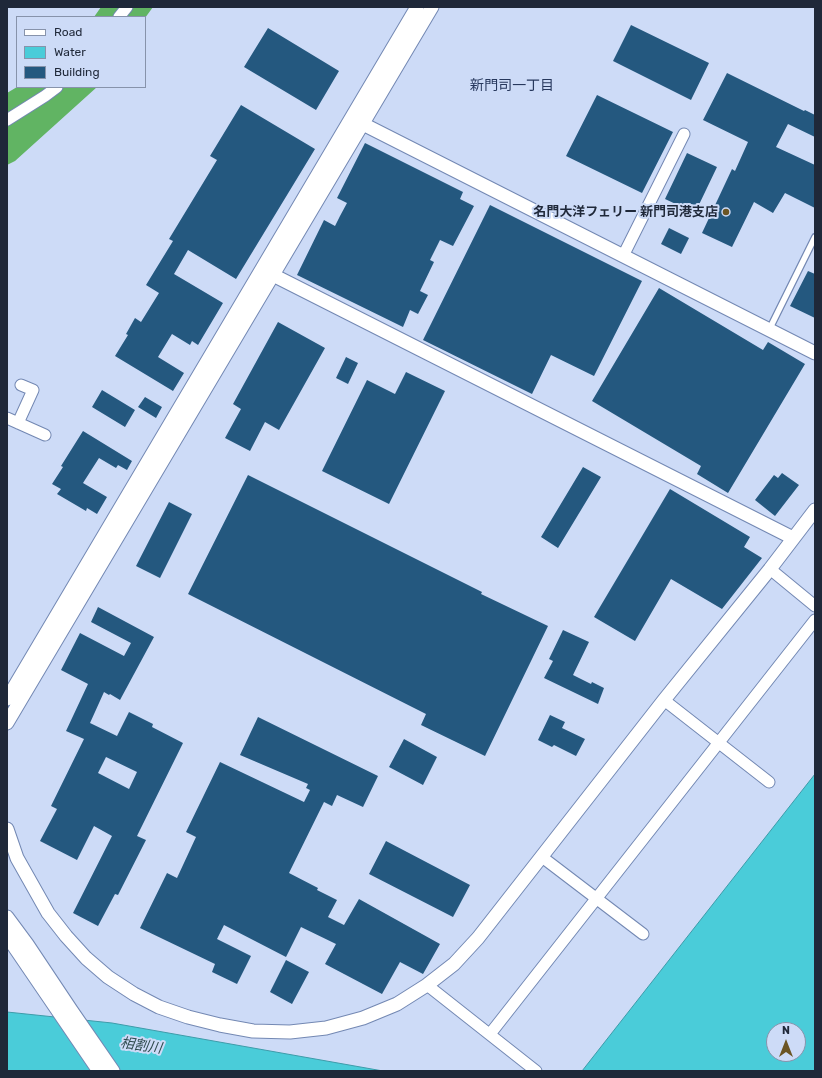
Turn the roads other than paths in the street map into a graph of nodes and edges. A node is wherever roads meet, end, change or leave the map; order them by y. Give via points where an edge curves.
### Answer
1 (127, 7) edge
2 (417, 7) edge
3 (432, 7) edge
4 (120, 16) edge
5 (56, 88) edge
6 (7, 120) edge
7 (357, 121) junction
8 (684, 134) dead end
9 (815, 237) edge
10 (623, 256) junction
11 (267, 272) junction
12 (769, 330) junction
13 (815, 353) edge
14 (21, 385) dead end
15 (7, 418) edge
16 (18, 423) junction
17 (45, 435) dead end
18 (815, 510) edge
19 (793, 538) junction
20 (770, 569) junction
21 (815, 606) edge
22 (815, 620) edge
23 (7, 699) edge
24 (664, 700) junction
25 (7, 723) edge
26 (719, 743) junction
27 (769, 782) dead end
28 (7, 829) edge
29 (542, 857) junction
30 (596, 898) junction
31 (7, 917) edge
32 (643, 934) dead end
33 (7, 936) edge
34 (427, 985) junction
35 (490, 1034) junction
36 (99, 1071) edge
37 (113, 1071) edge
38 (536, 1071) edge

1 - 4 street
2 - 7 street
3 - 7 street
5 - 6 street
7 - 10 street
7 - 11 street
8 - 10 street
9 - 12 lane
10 - 12 street
11 - 19 street
11 - 23 street
11 - 25 street
12 - 13 street
14 - 16 street via 33,390
15 - 16 street
16 - 17 street
18 - 19 street
19 - 20 street
20 - 21 street
20 - 24 street
22 - 26 street
24 - 26 street
24 - 29 street
26 - 27 street
26 - 30 street
28 - 34 street via 17,858 48,913 66,936 108,977 159,1007 220,1025 253,1031 290,1032 326,1028 363,1018 397,1004
29 - 30 street
29 - 34 street via 478,938 454,964
30 - 32 street
30 - 35 street
31 - 37 street
33 - 36 street
34 - 35 street
35 - 38 street

